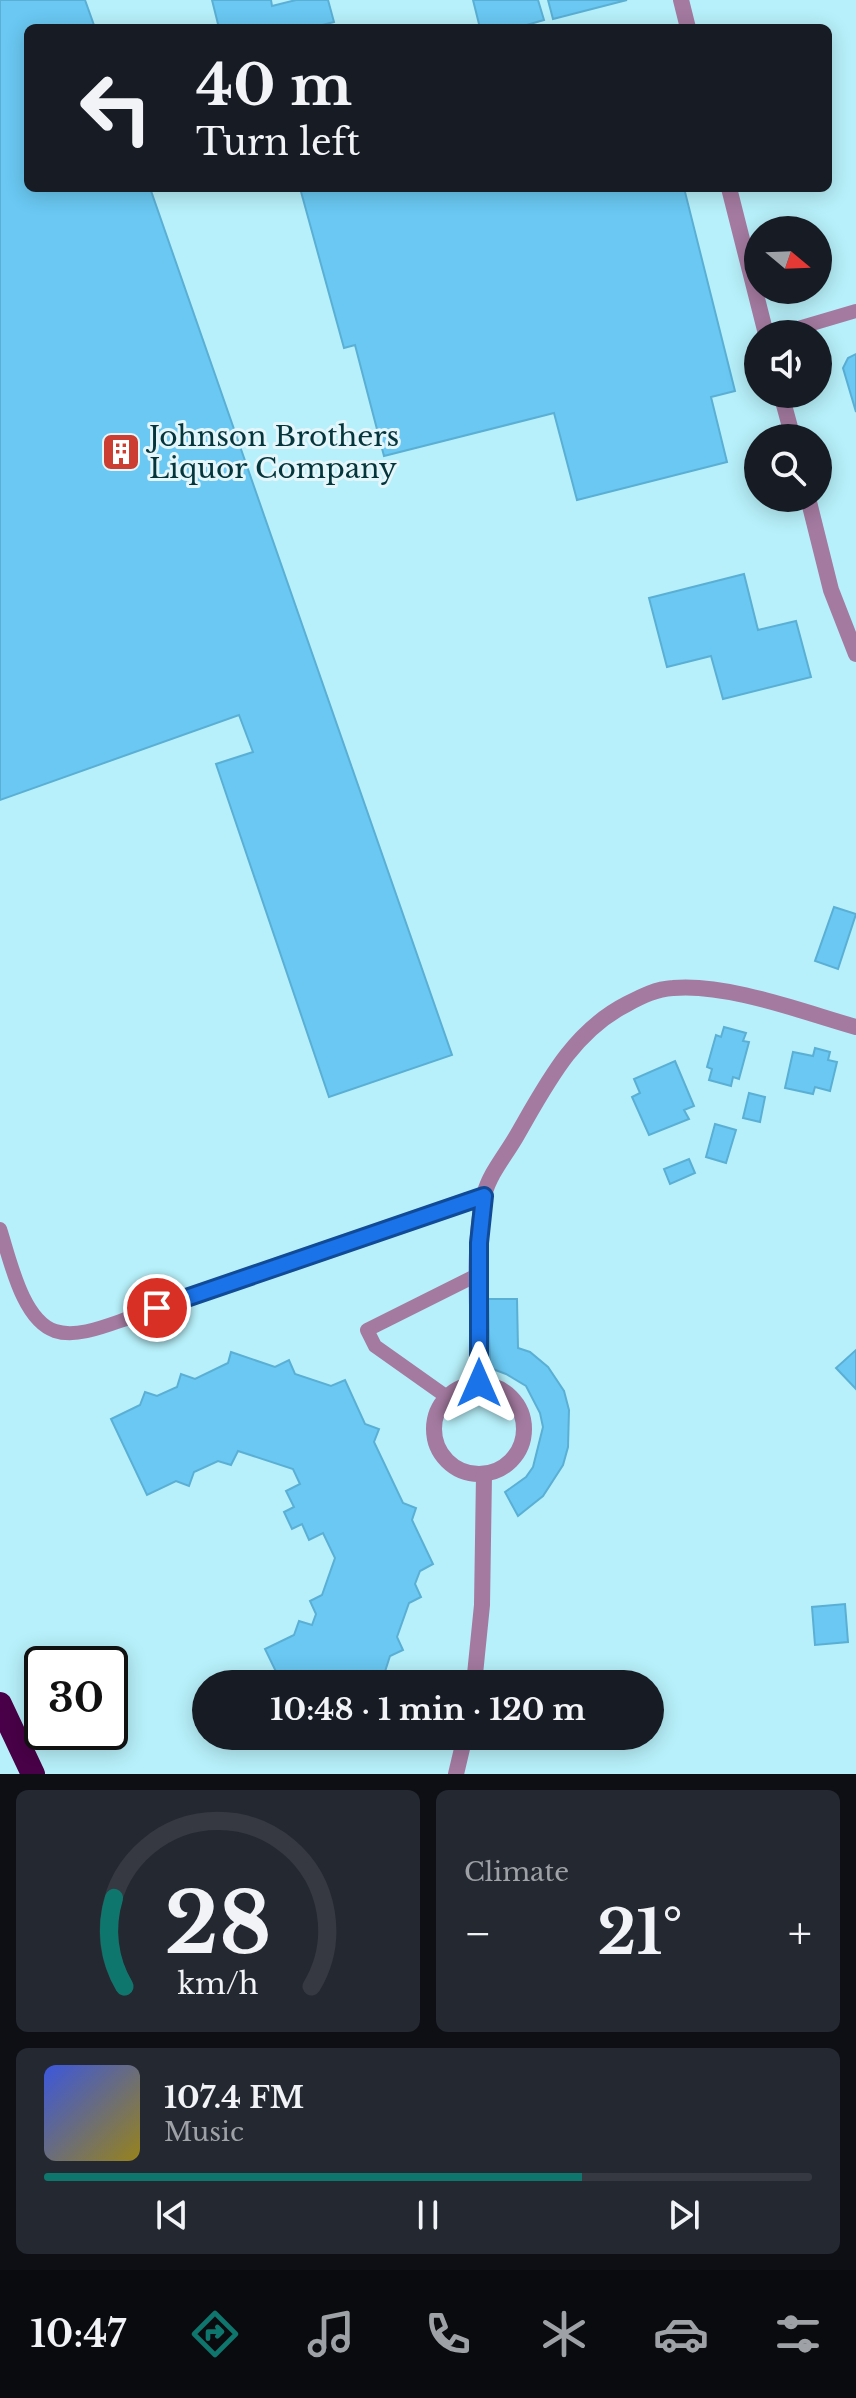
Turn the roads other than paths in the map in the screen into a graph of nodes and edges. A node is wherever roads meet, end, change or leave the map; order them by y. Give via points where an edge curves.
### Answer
1 (681, 0) edge
2 (687, 24) edge
3 (730, 192) edge
4 (856, 311) edge
5 (762, 320) edge
6 (825, 320) edge
7 (812, 512) edge
8 (856, 654) edge
9 (856, 1027) edge
10 (484, 1196) junction
11 (0, 1229) edge
12 (479, 1274) junction
13 (479, 1383) junction
14 (447, 1397) junction
15 (484, 1475) junction
16 (475, 1670) edge
17 (0, 1704) edge
18 (462, 1750) edge
19 (33, 1774) edge
20 (456, 1774) edge

1 - 2 street
3 - 5 street
4 - 6 lane
7 - 8 street via 831,590
9 - 10 street via 729,992 674,987 649,993 593,1024 571,1048 494,1171
10 - 11 lane via 81,1332 57,1332 30,1311
10 - 12 street
12 - 13 street
12 - 14 lane via 367,1330 375,1346
13 - 14 street
13 - 15 street via 508,1393 518,1405 525,1431 506,1466
14 - 15 street via 434,1420 437,1446 455,1468
15 - 16 street
17 - 19 highway
18 - 20 street

